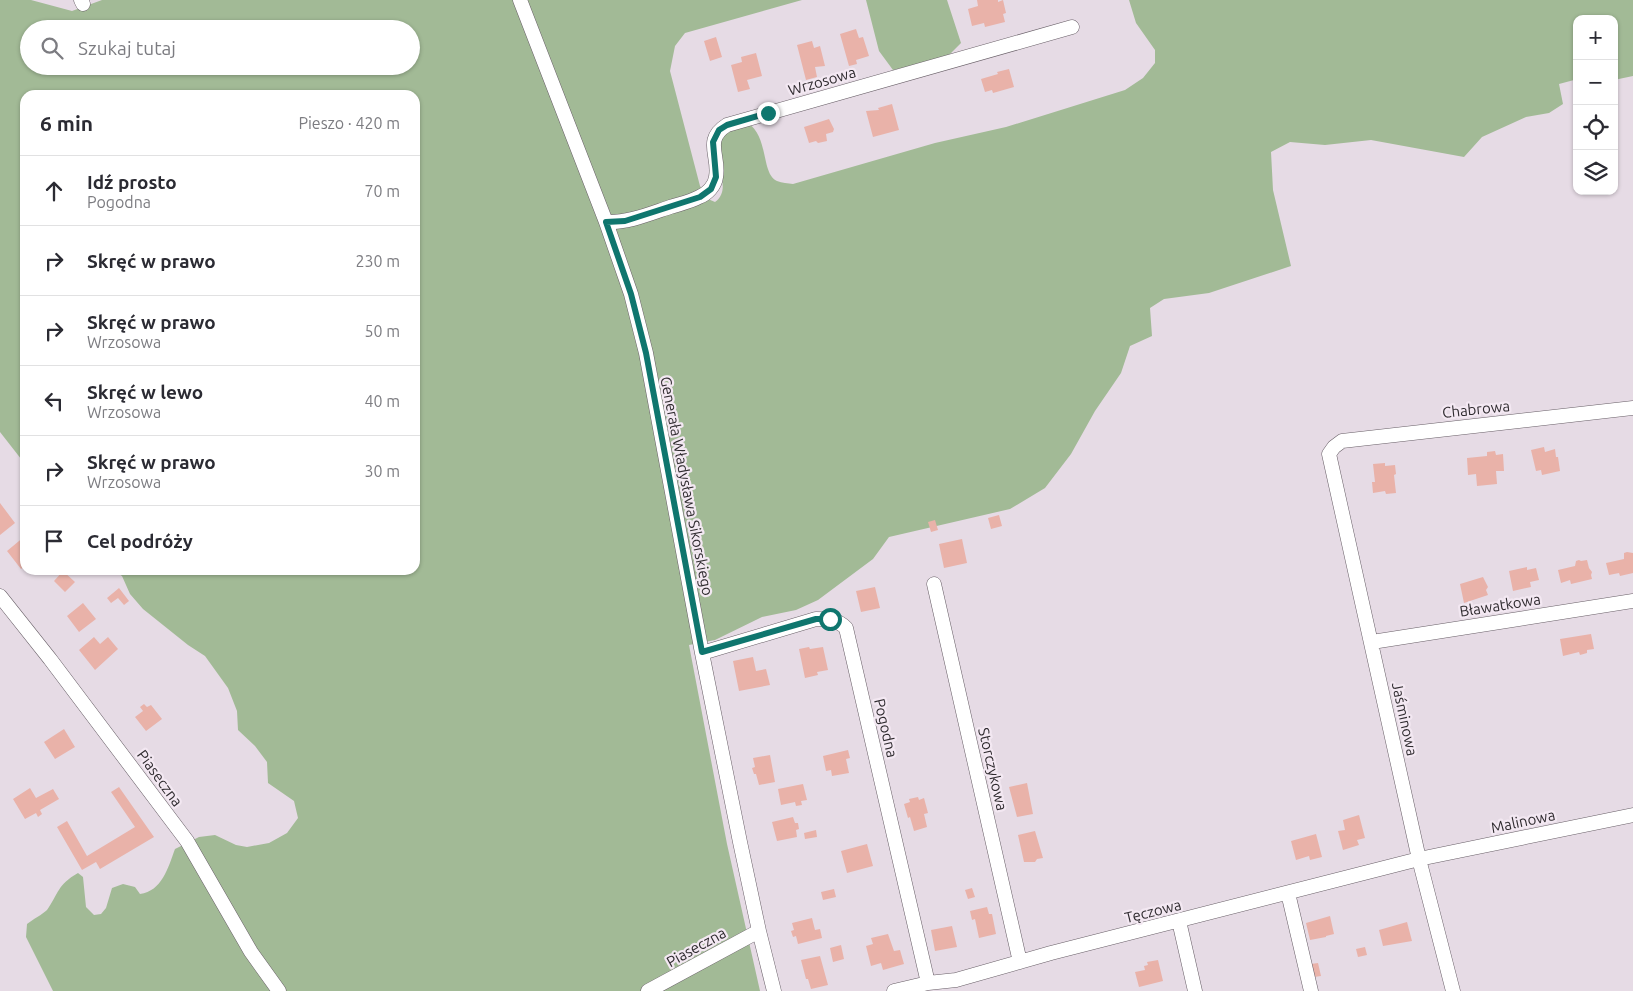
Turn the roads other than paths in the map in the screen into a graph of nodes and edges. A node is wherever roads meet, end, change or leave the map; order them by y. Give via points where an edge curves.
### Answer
1 (520, 0) edge
2 (1072, 27) dead end
3 (606, 222) junction
4 (1633, 408) edge
5 (1329, 454) joint
6 (934, 584) dead end
7 (0, 596) edge
8 (1633, 601) edge
9 (1372, 642) junction
10 (702, 652) junction
11 (1633, 814) edge
12 (1419, 859) junction
13 (1288, 893) junction
14 (1179, 922) junction
15 (759, 931) junction
16 (1020, 962) junction
17 (928, 983) junction
18 (279, 991) edge
19 (648, 991) edge
20 (774, 991) edge
21 (894, 991) edge
22 (1195, 991) edge
23 (1311, 991) edge
24 (1453, 991) edge

1 - 3 street, Generała Władysława Sikorskiego
2 - 3 street, Wrzosowa via 727,125 719,130 713,142 716,177 711,189 700,197 641,217
3 - 10 street, Generała Władysława Sikorskiego via 631,294 646,353
4 - 5 street, Chabrowa via 1342,441
5 - 9 street, Jaśminowa
6 - 16 street, Storczykowa
7 - 18 street, Piaseczna via 187,841 251,952
8 - 9 street, Bławatkowa
9 - 12 street, Jaśminowa
10 - 15 street, Generała Władysława Sikorskiego
10 - 17 street, Pogodna via 816,619 840,622 846,628
11 - 12 street, Malinowa
12 - 13 street, Tęczowa
12 - 24 street, Jaśminowa
13 - 14 street, Tęczowa
13 - 23 street
14 - 16 street, Tęczowa
14 - 22 street
15 - 19 street, Piaseczna
15 - 20 street, Generała Władysława Sikorskiego
16 - 17 street, Tęczowa via 956,980
17 - 21 street, Tęczowa

